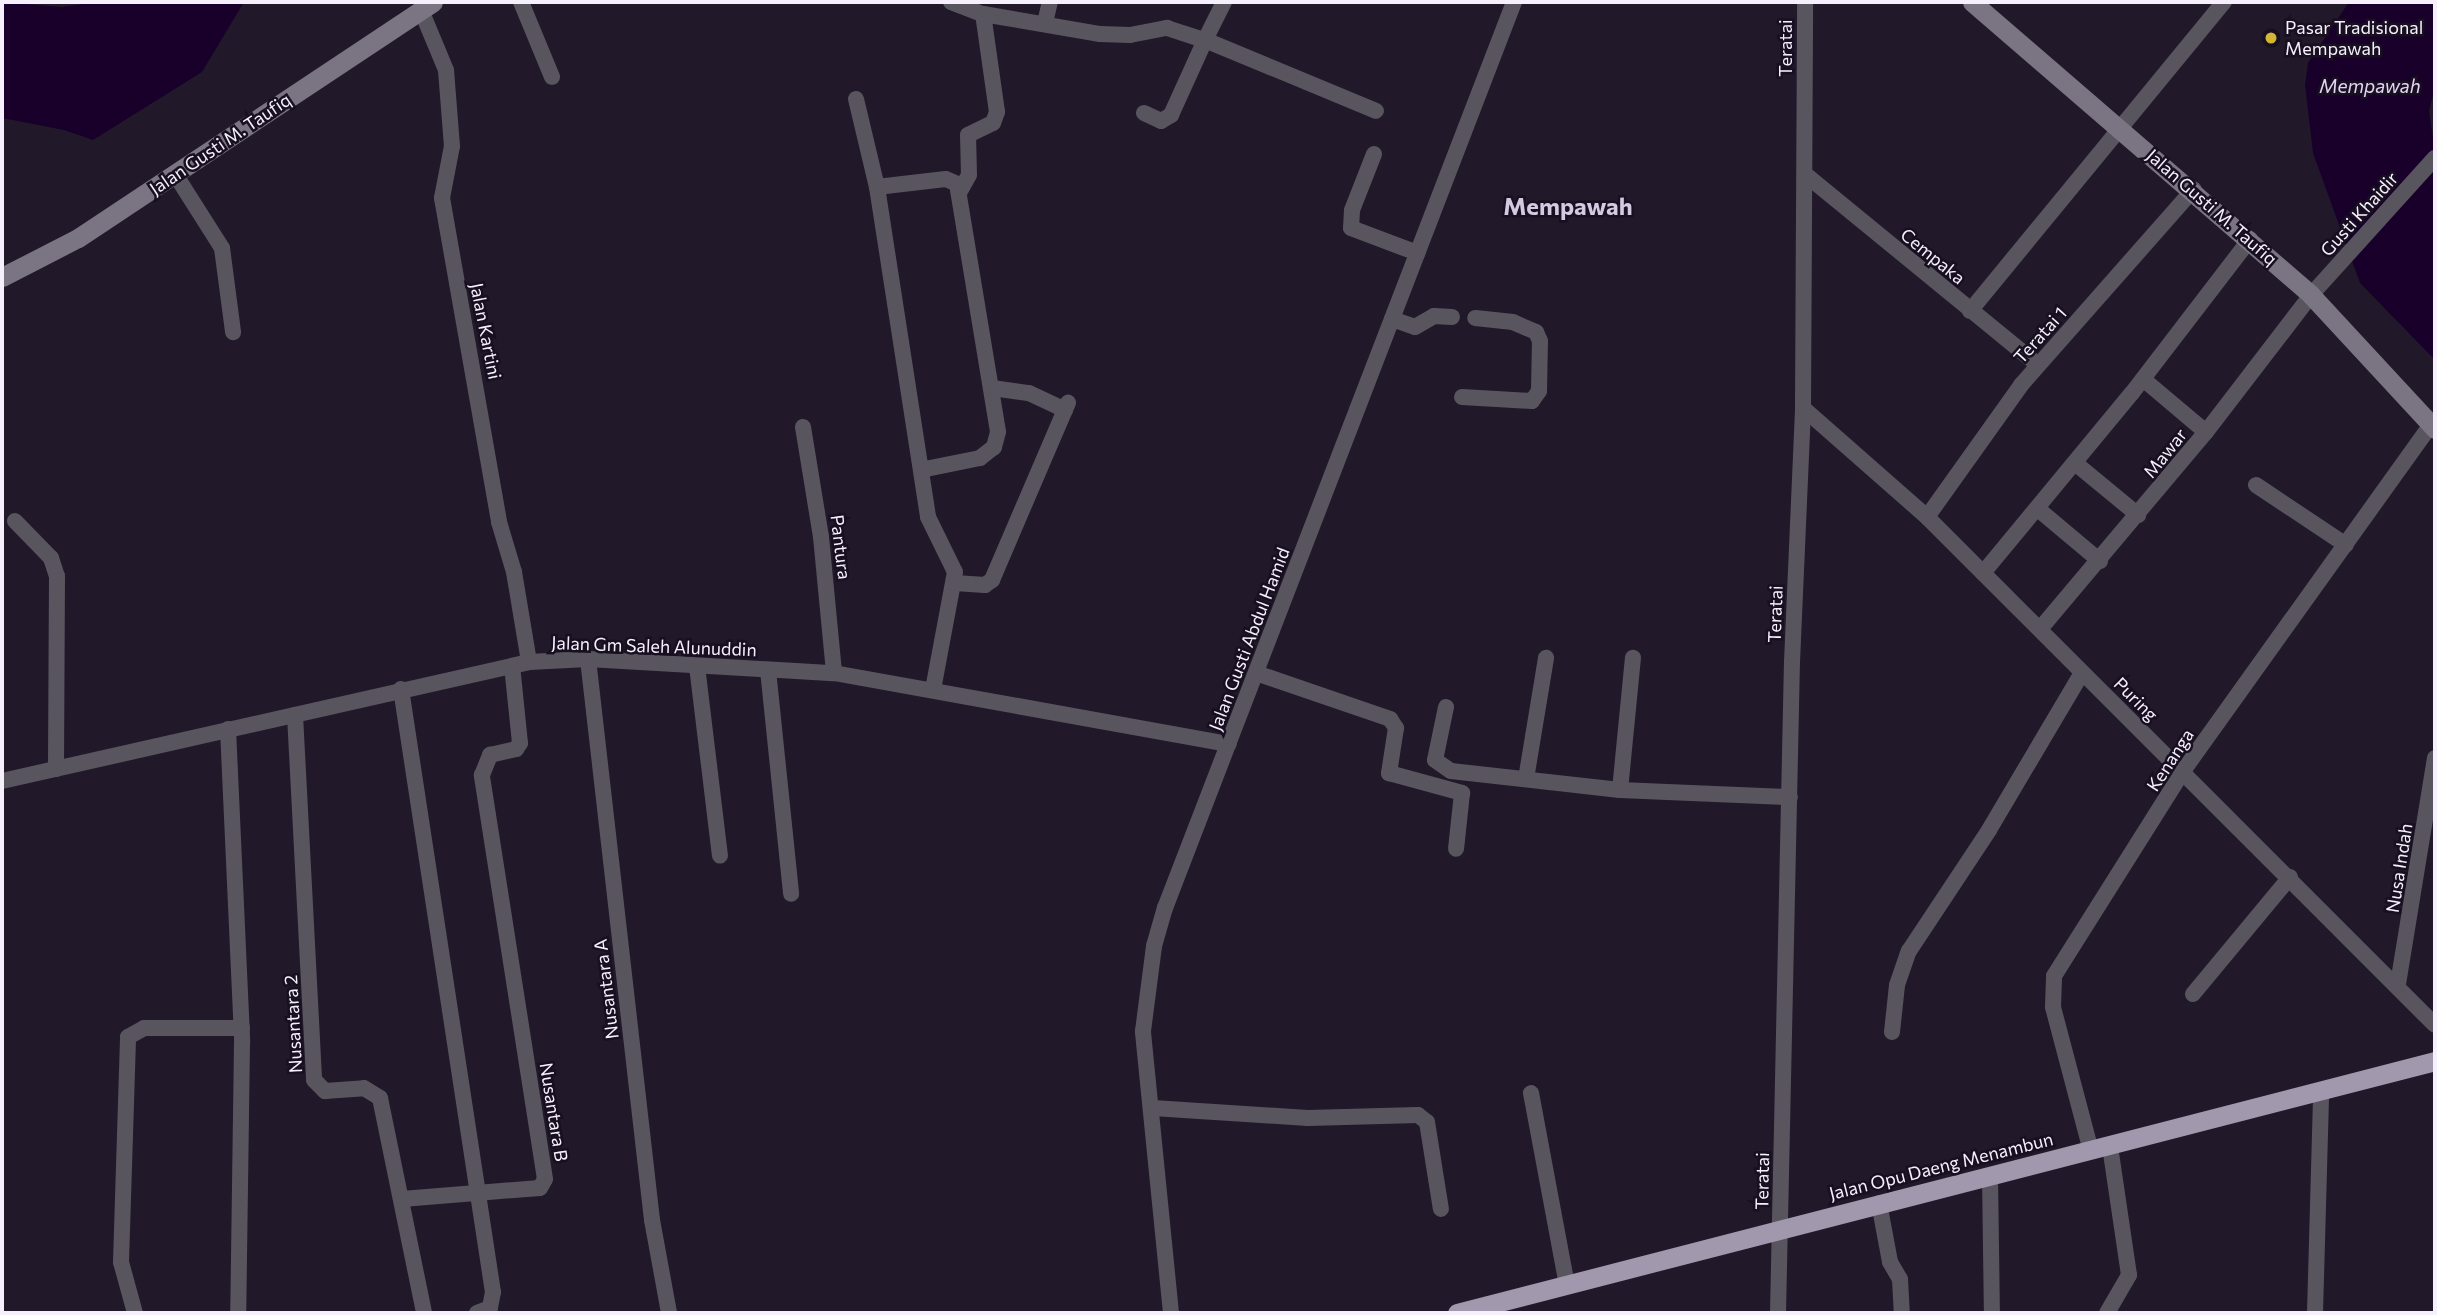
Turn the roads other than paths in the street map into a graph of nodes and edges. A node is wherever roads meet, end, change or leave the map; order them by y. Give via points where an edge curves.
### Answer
1 (521, 2) edge
2 (951, 2) edge
3 (1050, 2) edge
4 (1224, 2) edge
5 (1514, 2) edge
6 (1805, 2) edge
7 (1972, 2) edge
8 (2224, 2) edge
9 (429, 4) edge
10 (984, 14) junction
11 (1045, 23) junction
12 (1205, 40) junction
13 (552, 77) dead end
14 (856, 99) dead end
15 (1376, 111) dead end
16 (1144, 113) dead end
17 (2121, 128) junction
18 (1374, 154) dead end
19 (2435, 158) edge
20 (176, 174) junction
21 (1806, 175) junction
22 (877, 187) junction
23 (2194, 189) junction
24 (960, 191) junction
25 (2250, 240) junction
26 (1417, 253) junction
27 (2, 277) edge
28 (2311, 295) junction
29 (1970, 310) junction
30 (1452, 317) dead end
31 (1475, 318) dead end
32 (1392, 319) junction
33 (233, 332) dead end
34 (2038, 365) junction
35 (2143, 379) junction
36 (992, 388) junction
37 (1462, 397) dead end
38 (1803, 408) junction
39 (803, 427) dead end
40 (2433, 427) edge
41 (2206, 432) junction
42 (2075, 463) junction
43 (921, 470) junction
44 (2256, 485) dead end
45 (2038, 509) junction
46 (2138, 516) junction
47 (1927, 517) junction
48 (15, 521) dead end
49 (2346, 545) junction
50 (2100, 561) junction
51 (1983, 573) junction
52 (955, 583) junction
53 (2040, 629) junction
54 (1546, 658) dead end
55 (1633, 658) dead end
56 (588, 659) junction
57 (529, 662) junction
58 (512, 666) junction
59 (697, 666) junction
60 (768, 670) junction
61 (834, 673) junction
62 (1256, 673) junction
63 (2082, 673) junction
64 (401, 690) junction
65 (933, 690) junction
66 (1446, 706) dead end
67 (295, 715) junction
68 (228, 729) junction
69 (1229, 744) junction
70 (2435, 758) edge
71 (57, 769) junction
72 (2183, 772) junction
73 (1526, 779) junction
74 (2, 781) edge
75 (1620, 790) junction
76 (1790, 797) junction
77 (1456, 849) dead end
78 (720, 856) dead end
79 (2290, 877) junction
80 (792, 894) dead end
81 (2398, 984) junction
82 (2193, 994) dead end
83 (2435, 1025) edge
84 (242, 1028) junction
85 (1892, 1032) dead end
86 (2435, 1061) edge
87 (1531, 1093) dead end
88 (2320, 1094) junction
89 (1153, 1108) junction
90 (2100, 1148) junction
91 (1990, 1175) junction
92 (479, 1192) junction
93 (402, 1199) junction
94 (1879, 1203) junction
95 (1441, 1209) dead end
96 (1780, 1228) junction
97 (1567, 1286) junction
98 (135, 1313) edge
99 (238, 1313) edge
100 (424, 1313) edge
101 (477, 1313) edge
102 (669, 1313) edge
103 (1171, 1313) edge
104 (1457, 1313) edge
105 (1778, 1313) edge
106 (1902, 1313) edge
107 (1992, 1313) edge
108 (2108, 1313) edge
109 (2315, 1313) edge

1 - 13 street
2 - 10 street
3 - 11 street
4 - 12 street
5 - 26 street, Jalan Gusti Abdul Hamid
6 - 21 street, Teratai
7 - 17 main road, Jalan Gusti M. Taufiq
8 - 17 street
9 - 20 main road, Jalan Gusti M. Taufiq
9 - 57 street, Jalan Kartini via 446,70 452,146 442,198
10 - 11 street
10 - 24 street via 997,112 993,123 968,135 970,175
11 - 12 street via 1115,35 1167,28
12 - 15 street
12 - 16 street via 1171,115 1161,121
14 - 22 street
17 - 23 main road, Jalan Gusti M. Taufiq
17 - 29 street
18 - 26 street via 1352,210 1351,228
19 - 28 street, Gusti Khaidir
20 - 27 main road, Jalan Gusti M. Taufiq via 78,239
20 - 33 street via 222,248
21 - 29 street, Cempaka
21 - 38 street, Teratai
22 - 24 street via 946,179 953,180
22 - 43 street
23 - 25 main road, Jalan Gusti M. Taufiq
23 - 34 street, Teratai 1
24 - 36 street
25 - 28 main road, Jalan Gusti M. Taufiq
25 - 35 street
26 - 32 street, Jalan Gusti Abdul Hamid
28 - 40 main road, Jalan Gusti M. Taufiq
28 - 41 street, Mawar
29 - 34 street, Cempaka
30 - 32 street via 1434,316 1415,327
31 - 37 street via 1513,322 1536,332 1540,341 1539,391 1532,401
32 - 62 street, Jalan Gusti Abdul Hamid
34 - 47 street, Teratai 1
35 - 41 street
35 - 42 street
36 - 43 street via 998,432 988,454
36 - 52 street via 1029,393 1067,406 992,580 985,585
38 - 47 street, Puring
38 - 76 street, Teratai
39 - 61 street, Pantura via 821,537
40 - 49 street, Kenanga
41 - 46 street, Mawar
42 - 45 street
42 - 46 street
43 - 52 street via 928,517 952,562
44 - 49 street
45 - 50 street
45 - 51 street
46 - 50 street, Mawar
47 - 51 street, Puring
48 - 71 street via 51,558 57,576
49 - 72 street, Kenanga
50 - 53 street, Mawar
51 - 53 street, Puring
52 - 65 street
53 - 63 street, Puring
54 - 73 street
55 - 75 street
56 - 57 street, Jalan Gm Saleh Alunuddin
56 - 59 street, Jalan Gm Saleh Alunuddin
56 - 102 street, Nusantara A via 652,1220
57 - 58 street, Jalan Gm Saleh Alunuddin
58 - 64 street, Jalan Gm Saleh Alunuddin
58 - 92 street, Nusantara B via 520,743 516,749 490,755 482,775 545,1179 540,1188
59 - 60 street, Jalan Gm Saleh Alunuddin
59 - 78 street
60 - 61 street, Jalan Gm Saleh Alunuddin
60 - 80 street
61 - 65 street, Jalan Gm Saleh Alunuddin
62 - 69 street, Jalan Gusti Abdul Hamid
62 - 77 street via 1390,719 1396,728 1388,773 1462,793
63 - 72 street, Puring
63 - 85 street via 1989,830 1909,951 1897,985
64 - 67 street, Jalan Gm Saleh Alunuddin
64 - 92 street
65 - 69 street, Jalan Gm Saleh Alunuddin
66 - 73 street via 1437,765
67 - 68 street, Jalan Gm Saleh Alunuddin
67 - 93 street, Nusantara 2 via 314,1080 325,1091 363,1088 377,1093
68 - 71 street, Jalan Gm Saleh Alunuddin
68 - 84 street
69 - 89 street, Jalan Gusti Abdul Hamid via 1154,946 1143,1031
70 - 81 street, Nusa Indah
71 - 74 street, Jalan Gm Saleh Alunuddin
72 - 79 street, Puring
72 - 90 street, Kenanga via 2062,961 2051,987
73 - 75 street
75 - 76 street
76 - 96 street, Teratai
79 - 81 street, Puring
79 - 82 street
81 - 83 street, Puring
84 - 98 street via 144,1028 128,1037 121,1262
84 - 99 street
86 - 88 highway, Jalan Opu Daeng Menambun
87 - 97 street
88 - 90 highway, Jalan Opu Daeng Menambun
88 - 109 street
89 - 95 street via 1295,1118 1418,1115 1427,1122
89 - 103 street, Jalan Gusti Abdul Hamid via 1154,1172
90 - 91 highway, Jalan Opu Daeng Menambun
90 - 108 street, Kenanga via 2129,1275
91 - 94 highway, Jalan Opu Daeng Menambun
91 - 107 street
92 - 93 street
92 - 101 street via 494,1298 490,1308
93 - 100 street, Nusantara 2
94 - 96 highway, Jalan Opu Daeng Menambun
94 - 106 street via 1890,1262 1902,1288
96 - 97 highway, Jalan Opu Daeng Menambun
96 - 105 street, Teratai
97 - 104 highway, Jalan Opu Daeng Menambun

